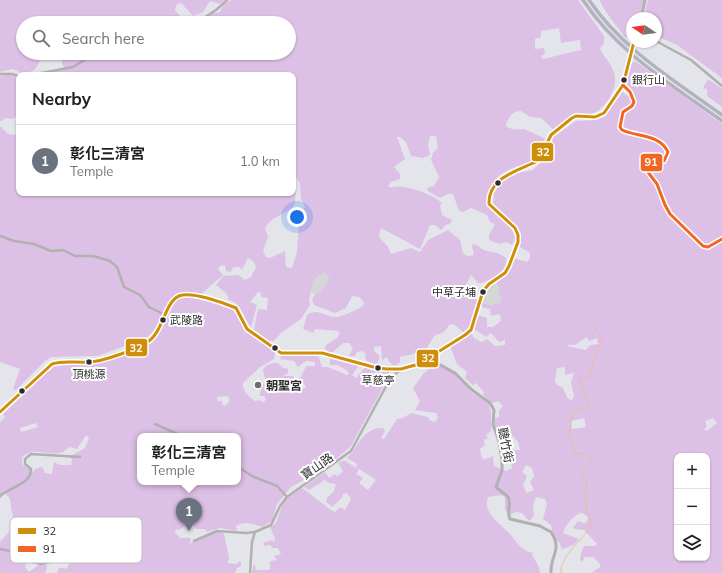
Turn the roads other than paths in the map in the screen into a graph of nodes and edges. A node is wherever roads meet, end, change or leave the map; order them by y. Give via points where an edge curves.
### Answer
1 (227, 0) edge
2 (584, 0) edge
3 (590, 0) edge
4 (645, 0) edge
5 (642, 12) edge
6 (207, 16) edge
7 (611, 30) junction
8 (662, 44) edge
9 (633, 49) edge
10 (84, 60) edge
11 (47, 72) edge
12 (0, 74) edge
13 (16, 76) edge
14 (623, 85) junction
15 (722, 86) edge
16 (698, 99) junction
17 (722, 113) edge
18 (722, 120) edge
19 (0, 236) edge
20 (722, 239) edge
21 (165, 316) junction
22 (430, 358) junction
23 (401, 368) junction
24 (387, 370) junction
25 (390, 379) junction
26 (0, 412) edge
27 (155, 424) dead end
28 (175, 433) edge
29 (80, 457) dead end
30 (241, 469) edge
31 (0, 496) edge
32 (287, 497) junction
33 (255, 532) junction
34 (194, 541) dead end
35 (0, 549) edge
36 (10, 551) edge
37 (250, 573) edge
38 (551, 573) edge

1 - 6 street
2 - 7 main road
3 - 7 main road
4 - 5 main road
7 - 9 main road
8 - 15 street via 690,60
9 - 14 main road
9 - 16 main road
10 - 11 street via 73,67
12 - 13 street
14 - 20 main road via 630,92 634,102 623,112 620,127 622,130 652,139 664,146 668,152 664,161 647,163 644,167 657,184 670,214 703,246 708,247
14 - 22 main road via 604,112 595,117 572,118 551,135 539,160 508,173 494,188 489,197 489,204 518,235 509,266 505,273 489,284 484,291 471,330
16 - 17 main road
16 - 18 main road
19 - 21 street via 48,250 64,250 75,256 93,256 110,261 117,267 124,288 140,295 149,307
21 - 24 main road via 172,302 180,296 203,298 236,308 247,329 278,352 322,353
21 - 26 main road via 157,334 142,345 95,362 52,364
22 - 23 main road via 419,364
22 - 38 main road, 聽竹街 via 456,374 490,403 494,410 493,424 502,460 502,470 496,487 508,496 507,510 510,519 540,526 551,532 557,546
23 - 24 main road
23 - 25 street, 寶山路
24 - 25 street
25 - 32 street, 寶山路 via 351,451
27 - 28 street
29 - 31 street via 31,454 24,464 31,469 31,474 20,485
30 - 32 street via 277,486
32 - 33 street, 寶山路 via 271,525
33 - 34 street via 217,531
33 - 37 street
35 - 36 street

